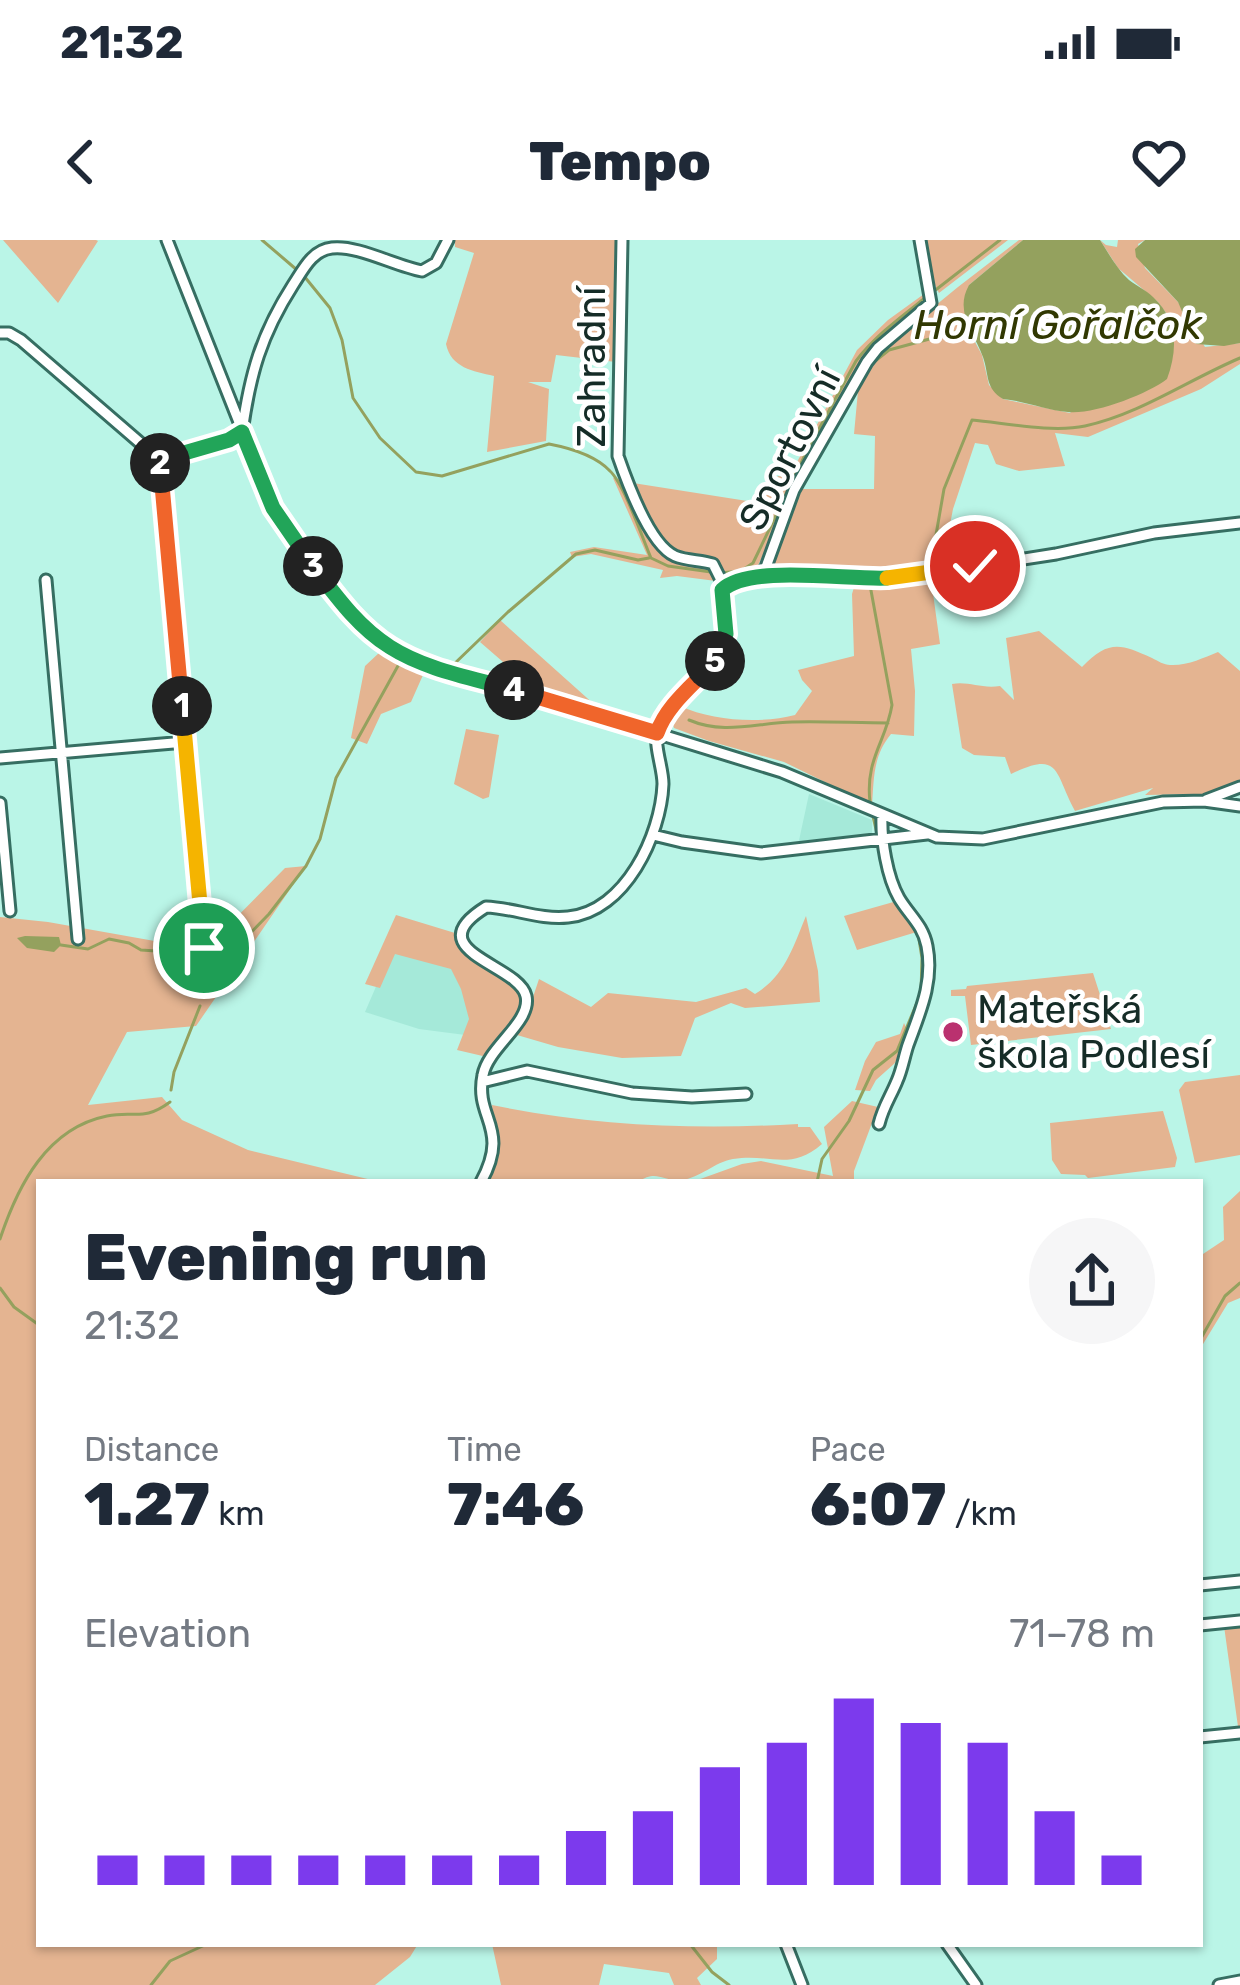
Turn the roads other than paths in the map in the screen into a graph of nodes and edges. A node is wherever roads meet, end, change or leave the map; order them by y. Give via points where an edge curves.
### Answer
1 (167, 240) edge
2 (448, 240) edge
3 (622, 240) edge
4 (920, 240) edge
5 (348, 245) edge
6 (0, 333) edge
7 (242, 432) junction
8 (160, 460) junction
9 (1240, 523) edge
10 (760, 574) junction
11 (721, 579) junction
12 (46, 580) dead end
13 (657, 733) junction
14 (185, 742) junction
15 (61, 753) junction
16 (0, 758) edge
17 (1240, 787) edge
18 (1204, 801) junction
19 (0, 803) edge
20 (1240, 806) edge
21 (882, 816) junction
22 (927, 834) junction
23 (653, 835) junction
24 (884, 841) junction
25 (10, 911) dead end
26 (78, 939) dead end
27 (190, 989) dead end
28 (482, 1082) junction
29 (746, 1094) dead end
30 (879, 1124) dead end
31 (483, 1179) edge
32 (1240, 1581) edge
33 (1203, 1585) edge
34 (1240, 1621) edge
35 (1203, 1625) edge
36 (1240, 1733) edge
37 (1203, 1737) edge
38 (788, 1947) edge
39 (949, 1947) edge
40 (1240, 1981) edge
41 (802, 1985) edge
42 (976, 1985) edge
43 (1219, 1985) edge

1 - 7 street
2 - 5 street via 422,271
3 - 11 street, Zahradní via 618,455 663,548 709,562
4 - 10 street, Sportovní via 931,303 867,362 794,490
5 - 7 street via 320,251 271,319
6 - 8 street via 21,340
7 - 8 street
7 - 13 street via 289,534 374,636 409,657
8 - 14 street
9 - 10 street via 908,577
10 - 11 street, Sportovní
11 - 13 street via 721,653
12 - 15 street
13 - 21 street via 782,772
13 - 23 street via 663,785
14 - 15 street
14 - 27 street via 204,948
15 - 16 street
15 - 26 street
17 - 18 street
18 - 20 street
18 - 22 street via 1138,806 983,839
19 - 25 street
21 - 22 street
21 - 24 street
22 - 24 street
23 - 24 street via 761,853
23 - 28 street via 609,903 587,914 486,908 466,922 465,945 514,977 527,1002
24 - 30 street via 899,898 927,945 929,970 927,996
28 - 29 street via 527,1071 632,1093
28 - 31 street via 495,1142
32 - 33 street
34 - 35 street
36 - 37 street
38 - 41 street
39 - 42 street
40 - 43 street

